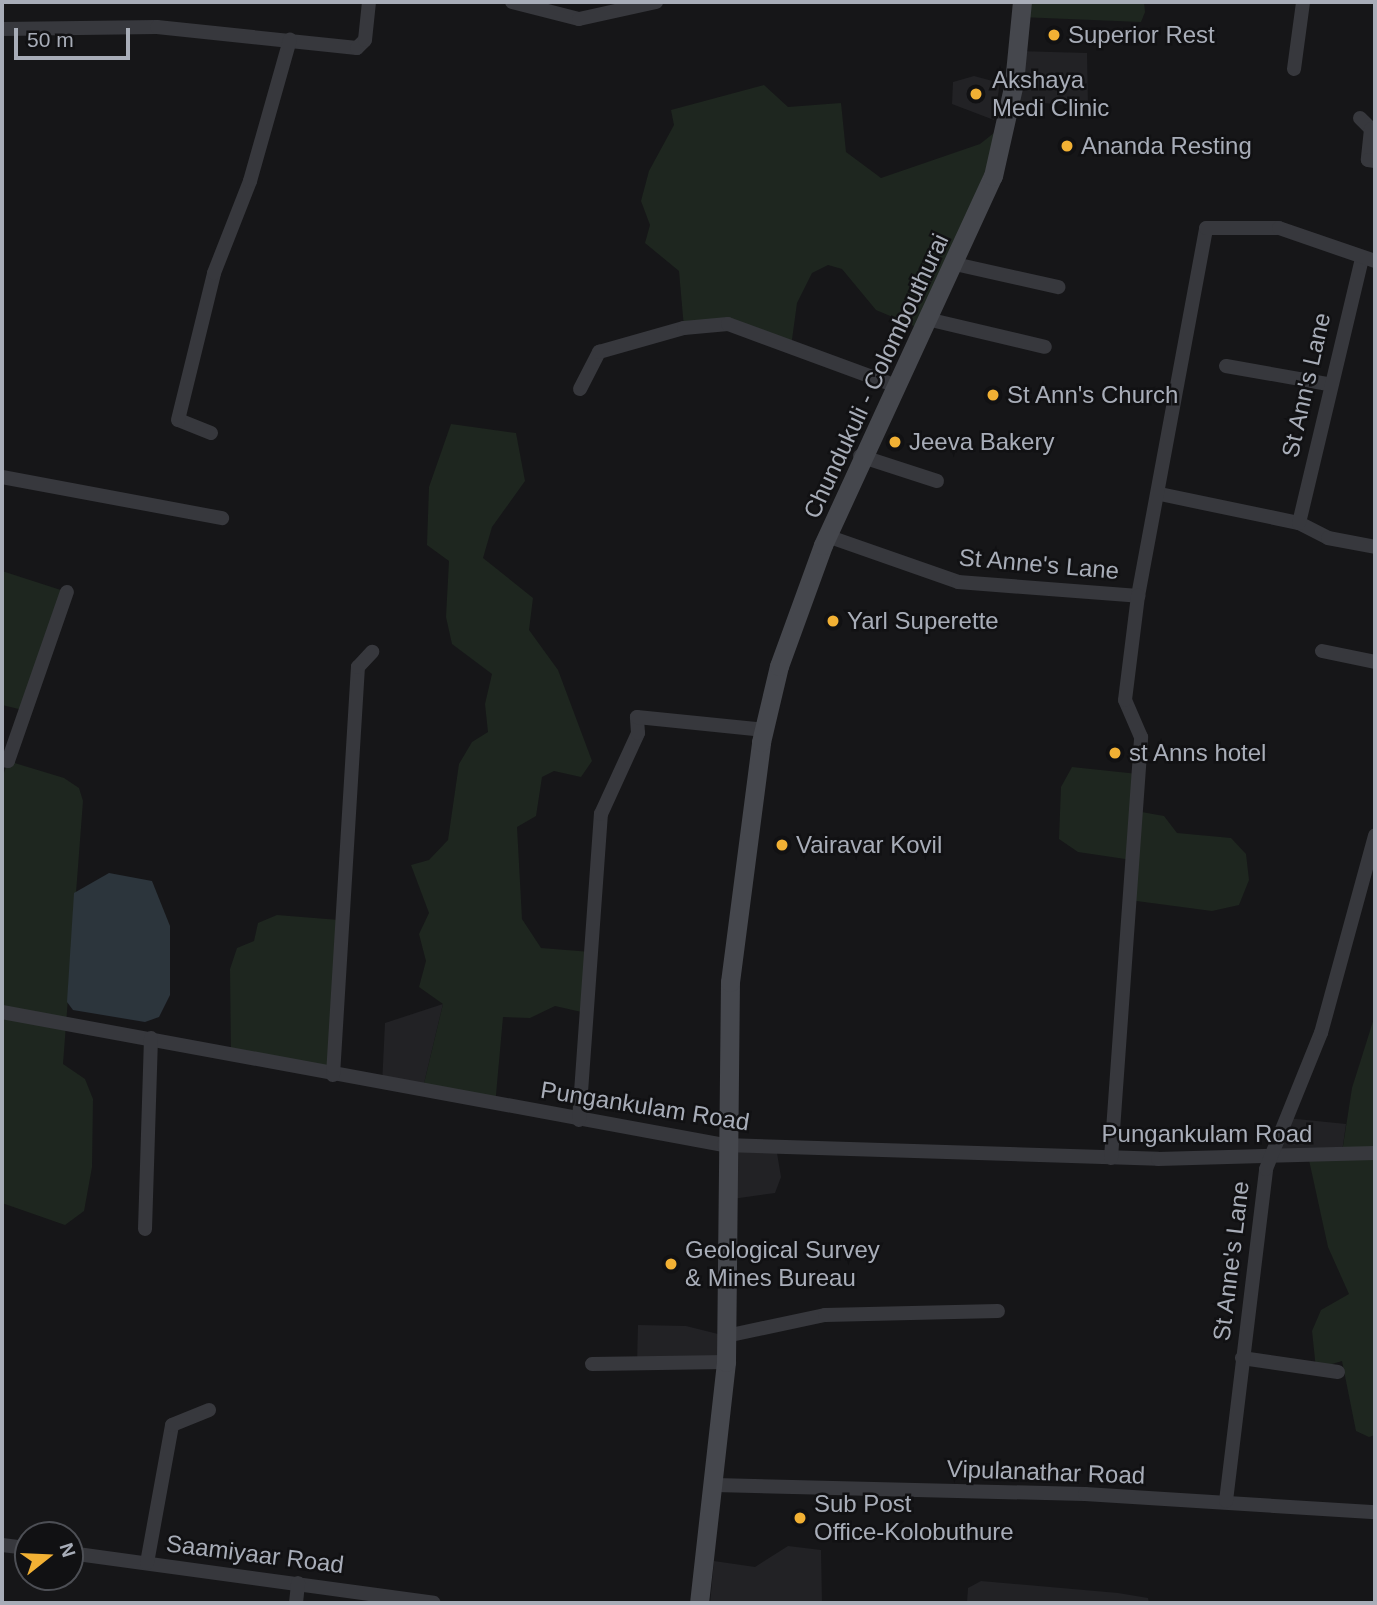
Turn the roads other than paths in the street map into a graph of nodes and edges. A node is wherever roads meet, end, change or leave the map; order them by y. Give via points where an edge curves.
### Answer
1 (369, 2) edge
2 (512, 2) edge
3 (656, 2) edge
4 (1022, 2) edge
5 (1303, 2) edge
6 (2, 29) edge
7 (290, 40) junction
8 (1294, 69) dead end
9 (1360, 118) dead end
10 (1375, 160) edge
11 (1369, 259) edge
12 (955, 264) junction
13 (1058, 287) dead end
14 (927, 319) junction
15 (1045, 347) dead end
16 (1226, 366) dead end
17 (1328, 384) junction
18 (894, 385) junction
19 (580, 389) dead end
20 (211, 433) dead end
21 (860, 456) junction
22 (2, 477) edge
23 (937, 481) dead end
24 (1160, 494) junction
25 (222, 518) dead end
26 (1299, 523) junction
27 (827, 536) junction
28 (1375, 547) edge
29 (67, 592) dead end
30 (1138, 596) junction
31 (1322, 651) dead end
32 (372, 652) dead end
33 (1375, 662) edge
34 (764, 730) junction
35 (2, 760) edge
36 (1375, 835) edge
37 (2, 1012) edge
38 (150, 1038) junction
39 (332, 1075) junction
40 (579, 1120) junction
41 (724, 1145) junction
42 (1375, 1153) edge
43 (1111, 1158) junction
44 (1269, 1158) junction
45 (145, 1228) dead end
46 (998, 1311) dead end
47 (726, 1336) junction
48 (1242, 1357) junction
49 (726, 1362) junction
50 (592, 1364) dead end
51 (1338, 1372) dead end
52 (209, 1410) dead end
53 (715, 1485) junction
54 (1226, 1501) junction
55 (1375, 1512) edge
56 (84, 1555) edge
57 (147, 1563) junction
58 (298, 1583) junction
59 (296, 1603) edge
60 (434, 1603) edge
61 (699, 1603) edge

1 - 7 street via 365,40 357,48
2 - 3 street via 579,19
4 - 12 main road, Chundukuli - Colombouthurai via 1014,83 993,176
5 - 8 street
6 - 7 street via 157,27
7 - 20 street via 250,181 214,273 178,420
9 - 10 street via 1370,129 1368,160
11 - 17 street, St Ann's Lane
11 - 24 street, St Anne's Lane via 1325,239 1279,228 1206,228
12 - 13 street
12 - 14 main road, Chundukuli - Colombouthurai
14 - 15 street
14 - 18 main road, Chundukuli - Colombouthurai
16 - 17 street
17 - 26 street, St Ann's Lane
18 - 19 street via 728,324 684,328 599,352
18 - 21 main road, Chundukuli - Colombouthurai
21 - 23 street
21 - 27 main road, Chundukuli - Colombouthurai
22 - 25 street
24 - 26 street
24 - 30 street, St Anne's Lane
26 - 28 street via 1328,538
27 - 30 street, St Anne's Lane via 958,582
27 - 34 main road, Chundukuli - Colombouthurai via 779,666
29 - 35 street via 8,761
30 - 43 street via 1125,700 1141,737
31 - 33 street
32 - 39 street via 358,667
34 - 40 street via 637,717 638,733 601,814
34 - 41 main road, Chundukuli - Colombouthurai via 736,910
36 - 44 street, St Anne's Lane via 1321,1033
37 - 38 street, Pungankulam Road
38 - 39 street, Pungankulam Road
38 - 45 street
39 - 40 street, Pungankulam Road
40 - 41 street, Pungankulam Road
41 - 43 street, Pungankulam Road
41 - 47 main road, Chundukuli - Colombouthurai
42 - 44 street, Pungankulam Road
43 - 44 street, Pungankulam Road
44 - 48 street, St Anne's Lane
46 - 47 street via 825,1315
47 - 49 main road, Chundukuli - Colombouthurai
48 - 51 street
48 - 54 street, St Anne's Lane
49 - 50 street
49 - 53 main road, Chundukuli - Colombouthurai
52 - 57 street via 172,1424
53 - 54 street, Vipulanathar Road
53 - 61 main road, Chundukuli - Colombouthurai
54 - 55 street, Vipulanathar Road
56 - 57 street, Saamiyaar Road
57 - 58 street, Saamiyaar Road
58 - 59 street
58 - 60 street, Saamiyaar Road

